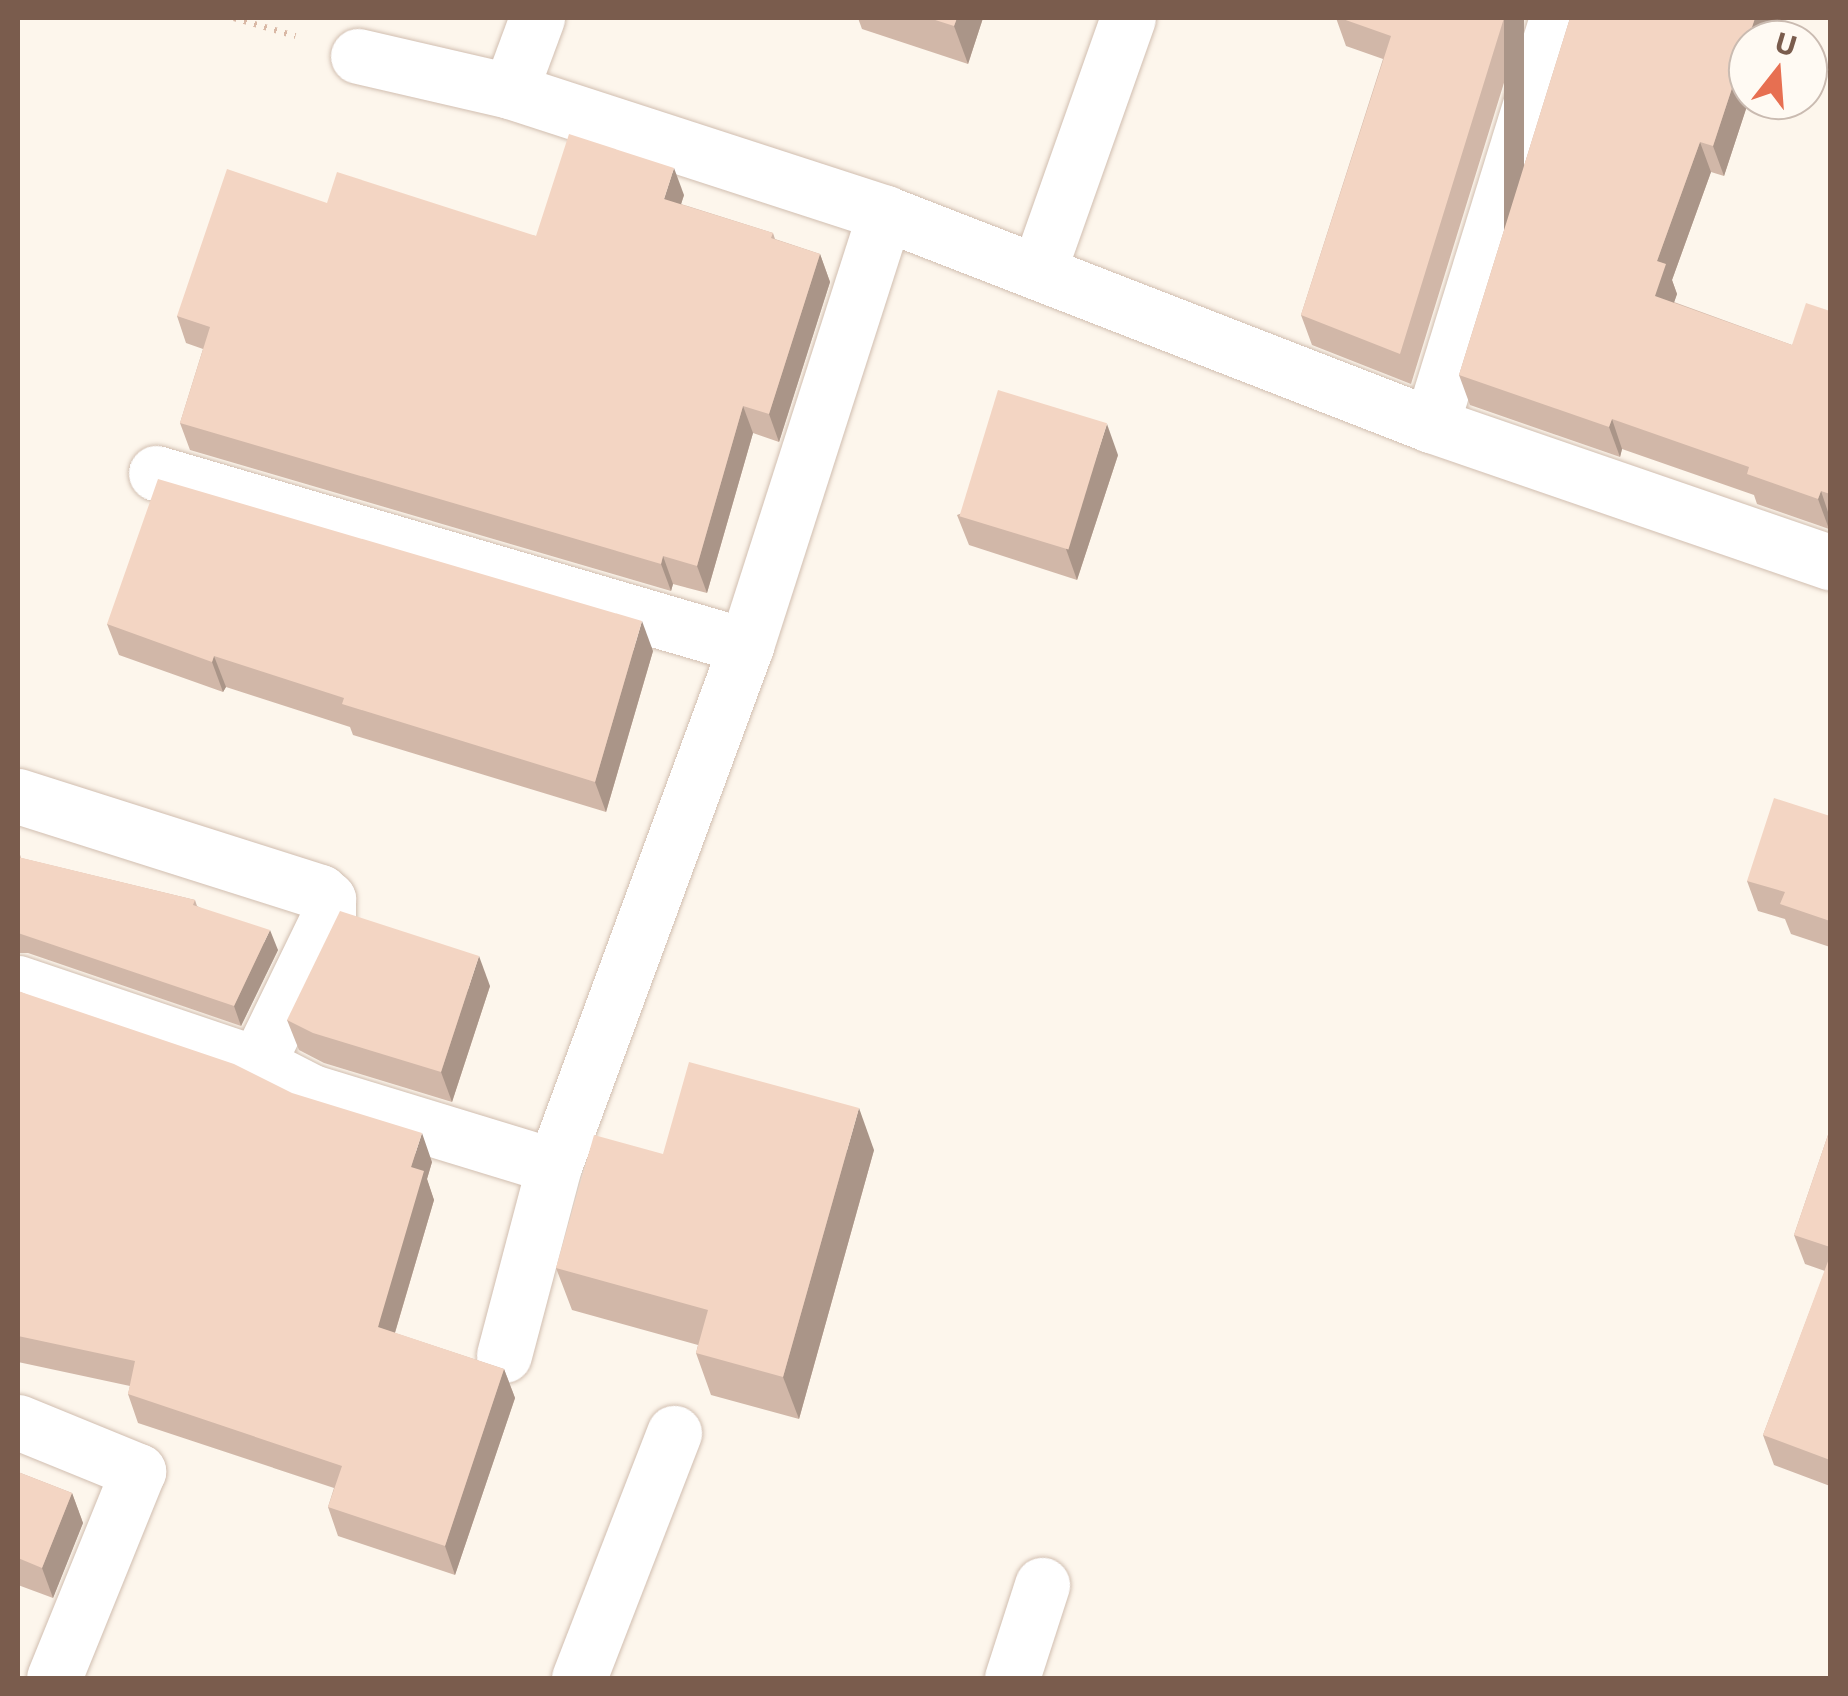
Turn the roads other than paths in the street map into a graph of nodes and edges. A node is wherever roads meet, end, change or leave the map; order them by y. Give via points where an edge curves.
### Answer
1 (537, 18) edge
2 (1128, 18) edge
3 (1557, 18) edge
4 (358, 56) dead end
5 (510, 92) junction
6 (885, 213) junction
7 (1038, 272) junction
8 (1431, 425) junction
9 (156, 473) dead end
10 (1830, 562) edge
11 (746, 646) junction
12 (18, 796) edge
13 (18, 982) edge
14 (256, 1064) junction
15 (554, 1166) junction
16 (504, 1355) dead end
17 (18, 1422) edge
18 (674, 1433) dead end
19 (1042, 1585) dead end
20 (54, 1678) edge
21 (579, 1678) edge
22 (1012, 1678) edge

1 - 5 street
2 - 7 street
3 - 8 street
4 - 5 street
5 - 6 street
6 - 7 street
6 - 11 street
7 - 8 street
8 - 10 street
9 - 11 street
11 - 15 street
12 - 14 street via 328,899 328,918
13 - 14 street
14 - 15 street via 312,1092
15 - 16 street
17 - 20 street via 138,1470
18 - 21 street
19 - 22 street

